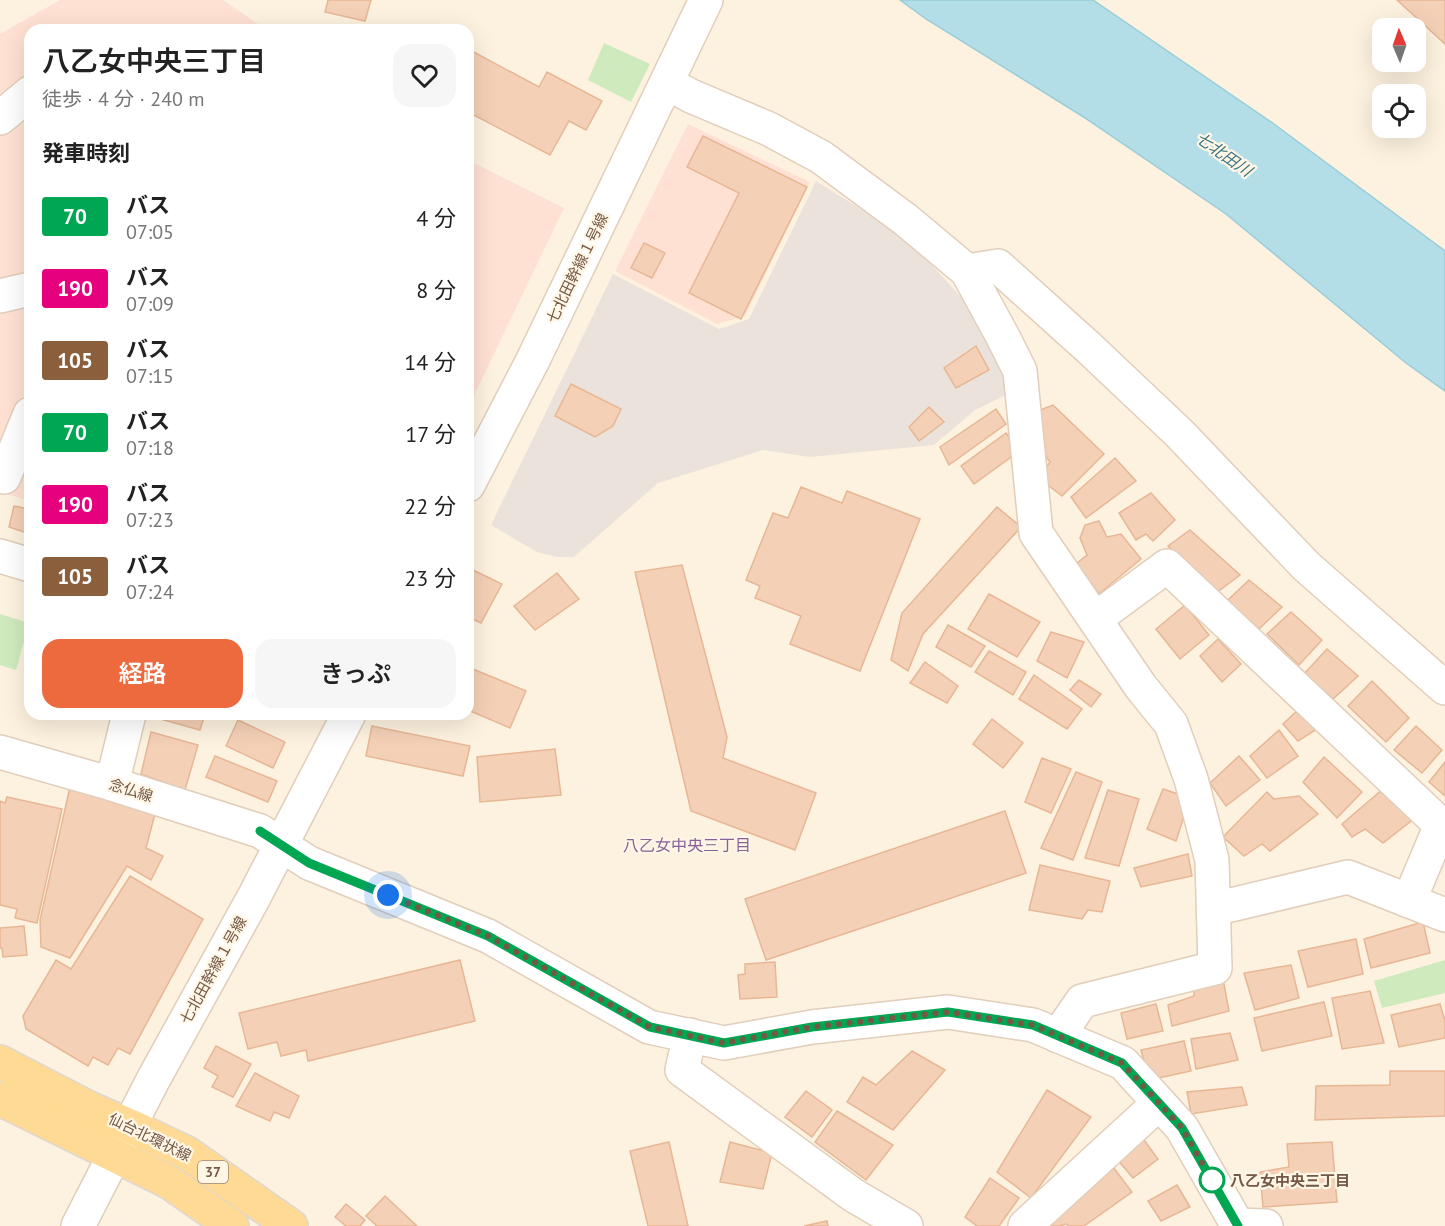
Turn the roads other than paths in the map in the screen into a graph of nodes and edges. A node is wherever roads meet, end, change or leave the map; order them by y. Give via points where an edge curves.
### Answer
1 (706, 0) edge
2 (667, 83) junction
3 (24, 98) edge
4 (0, 118) edge
5 (967, 271) junction
6 (24, 290) edge
7 (0, 296) edge
8 (24, 434) edge
9 (474, 473) edge
10 (11, 477) edge
11 (0, 556) edge
12 (24, 563) edge
13 (1095, 619) junction
14 (1445, 688) edge
15 (128, 720) edge
16 (345, 720) edge
17 (0, 753) edge
18 (112, 784) junction
19 (271, 838) junction
20 (1409, 901) junction
21 (1214, 909) junction
22 (1445, 915) edge
23 (690, 1035) junction
24 (1059, 1036) junction
25 (0, 1062) edge
26 (0, 1099) edge
27 (1159, 1103) junction
28 (130, 1126) junction
29 (114, 1156) junction
30 (78, 1226) edge
31 (232, 1226) edge
32 (291, 1226) edge
33 (906, 1226) edge
34 (1025, 1226) edge
35 (1247, 1226) edge

1 - 2 street, 七北田幹線１号線
2 - 5 street via 769,129 821,158 906,219
2 - 9 street, 七北田幹線１号線
3 - 4 street
5 - 13 street via 1020,371 1036,533
5 - 14 street via 998,266 1179,433 1306,566
6 - 7 street
8 - 10 street
11 - 12 street
13 - 20 street via 1167,566 1441,825
13 - 21 street via 1171,724 1212,860
15 - 18 street
16 - 19 street, 七北田幹線１号線
17 - 18 street, 念仏線
18 - 19 street, 念仏線
19 - 23 street, 念仏線 via 309,863 488,936 650,1027
19 - 28 street, 七北田幹線１号線
20 - 21 street via 1348,877
20 - 22 street
21 - 24 street via 1215,968 1082,1001
23 - 24 street, 念仏線 via 724,1043 812,1027 948,1012 1033,1025
23 - 33 street via 682,1070 853,1195
24 - 27 street, 念仏線 via 1122,1063
25 - 28 main road, 仙台北環状線 / 37
26 - 29 main road, 37
27 - 34 street
27 - 35 street, 念仏線 via 1182,1128
28 - 29 street, 七北田幹線１号線
28 - 32 main road, 仙台北環状線 / 37 via 187,1153
29 - 30 street, 七北田幹線１号線
29 - 31 main road, 37 via 169,1182

